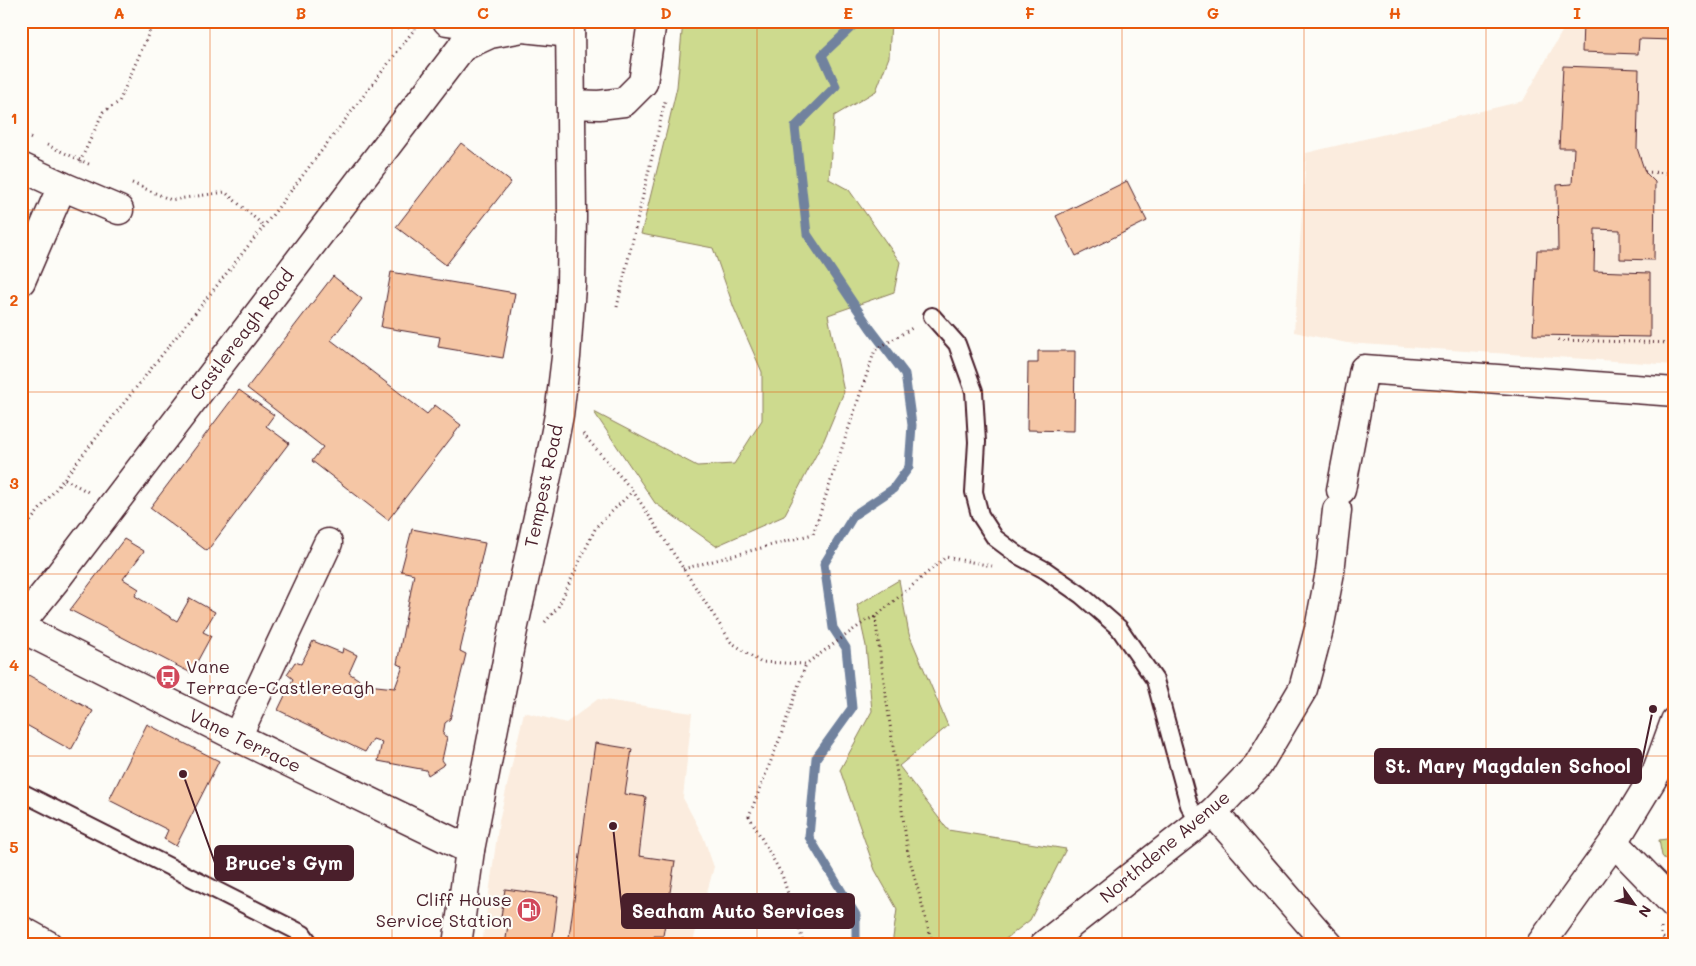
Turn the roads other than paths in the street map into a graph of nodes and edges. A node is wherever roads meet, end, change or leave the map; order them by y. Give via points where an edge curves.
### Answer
1 (652, 21) edge
2 (570, 27) edge
3 (462, 28) edge
4 (571, 104) junction
5 (21, 167) edge
6 (65, 187) junction
7 (119, 210) dead end
8 (21, 281) edge
9 (932, 316) road end
10 (1675, 392) edge
11 (328, 543) dead end
12 (21, 623) edge
13 (21, 628) edge
14 (1675, 721) edge
15 (236, 737) junction
16 (21, 792) edge
17 (1206, 817) junction
18 (1614, 842) junction
19 (470, 850) junction
20 (1668, 913) edge
21 (21, 930) edge
22 (1317, 941) edge
23 (48, 945) edge
24 (311, 945) edge
25 (458, 945) edge
26 (1044, 945) edge
27 (1540, 945) edge

1 - 4 street via 643,83 624,102
2 - 3 street, Castlereagh Road via 523,28 490,34
2 - 4 street, Tempest Road
3 - 12 street, Castlereagh Road
4 - 19 street, Tempest Road via 570,286 559,415
5 - 6 street
6 - 7 street
6 - 8 street
9 - 17 lane via 958,344 974,391 977,442 974,492 980,515 994,538 1081,595 1119,628 1155,680 1189,806
10 - 17 street, Northdene Avenue via 1364,369 1339,500 1330,572 1303,689 1258,765
11 - 15 street
13 - 15 street, Vane Terrace
14 - 18 street via 1656,773
15 - 19 street, Vane Terrace
16 - 24 lane via 303,934
17 - 22 street
17 - 26 street, Northdene Avenue
18 - 20 street
18 - 27 street
19 - 25 street, Tempest Road
21 - 23 street

